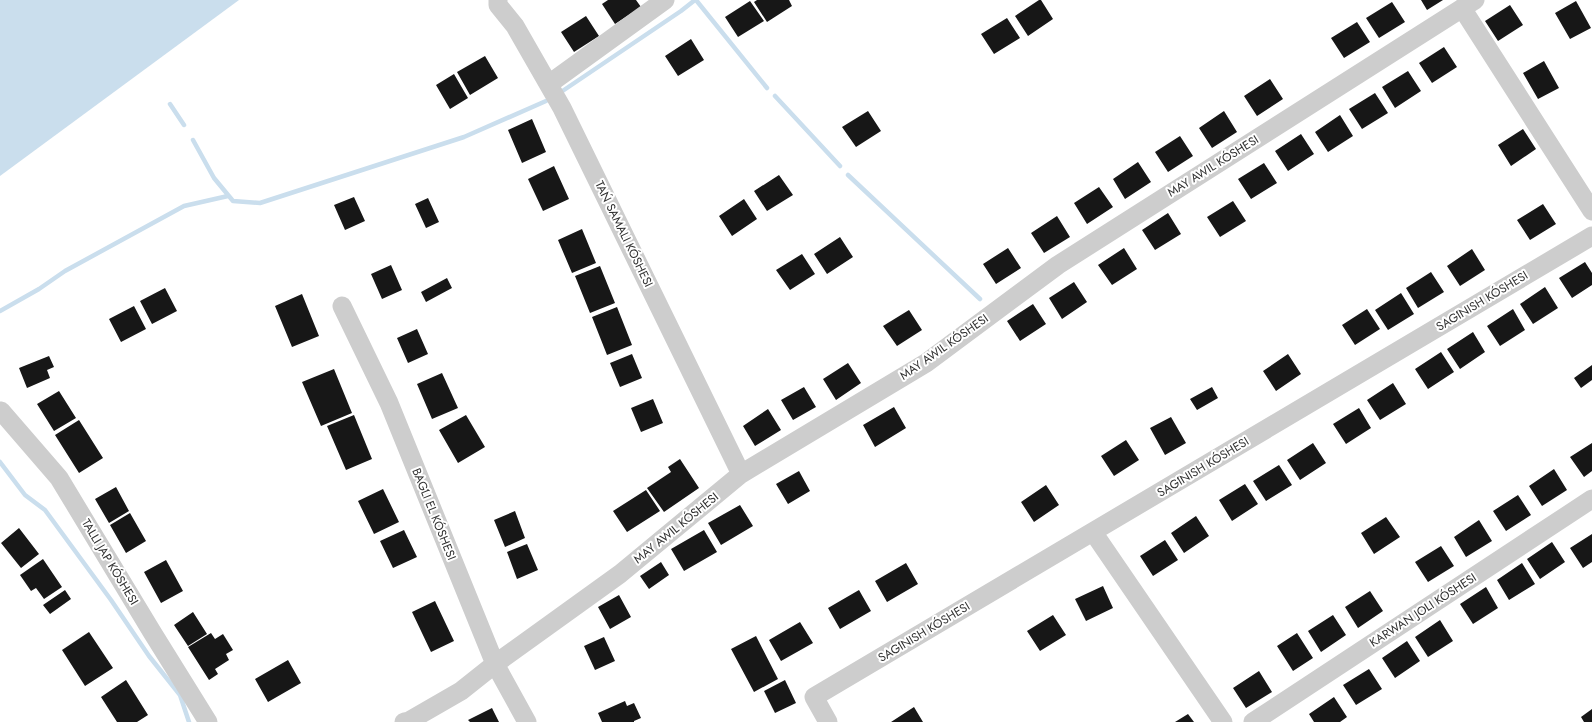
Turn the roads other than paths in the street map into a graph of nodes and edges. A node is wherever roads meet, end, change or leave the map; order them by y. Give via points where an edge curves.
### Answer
1 (498, 0) edge
2 (665, 0) edge
3 (1469, 4) edge
4 (549, 84) junction
5 (1592, 211) edge
6 (1592, 236) edge
7 (342, 306) dead end
8 (1, 411) edge
9 (741, 474) junction
10 (1592, 498) edge
11 (1093, 532) junction
12 (495, 664) junction
13 (208, 722) edge
14 (404, 722) edge
15 (527, 722) edge
16 (828, 722) edge
17 (1223, 722) edge
18 (1253, 722) edge

1 - 4 street via 498,5 515,26
2 - 4 street
3 - 5 street
3 - 9 street via 1058,264 926,363
4 - 9 street
6 - 11 street
7 - 12 street via 389,404
8 - 13 street via 59,478
9 - 12 street via 620,574
10 - 18 street
11 - 16 street via 814,697
11 - 17 street
12 - 14 street via 461,691
12 - 15 street

